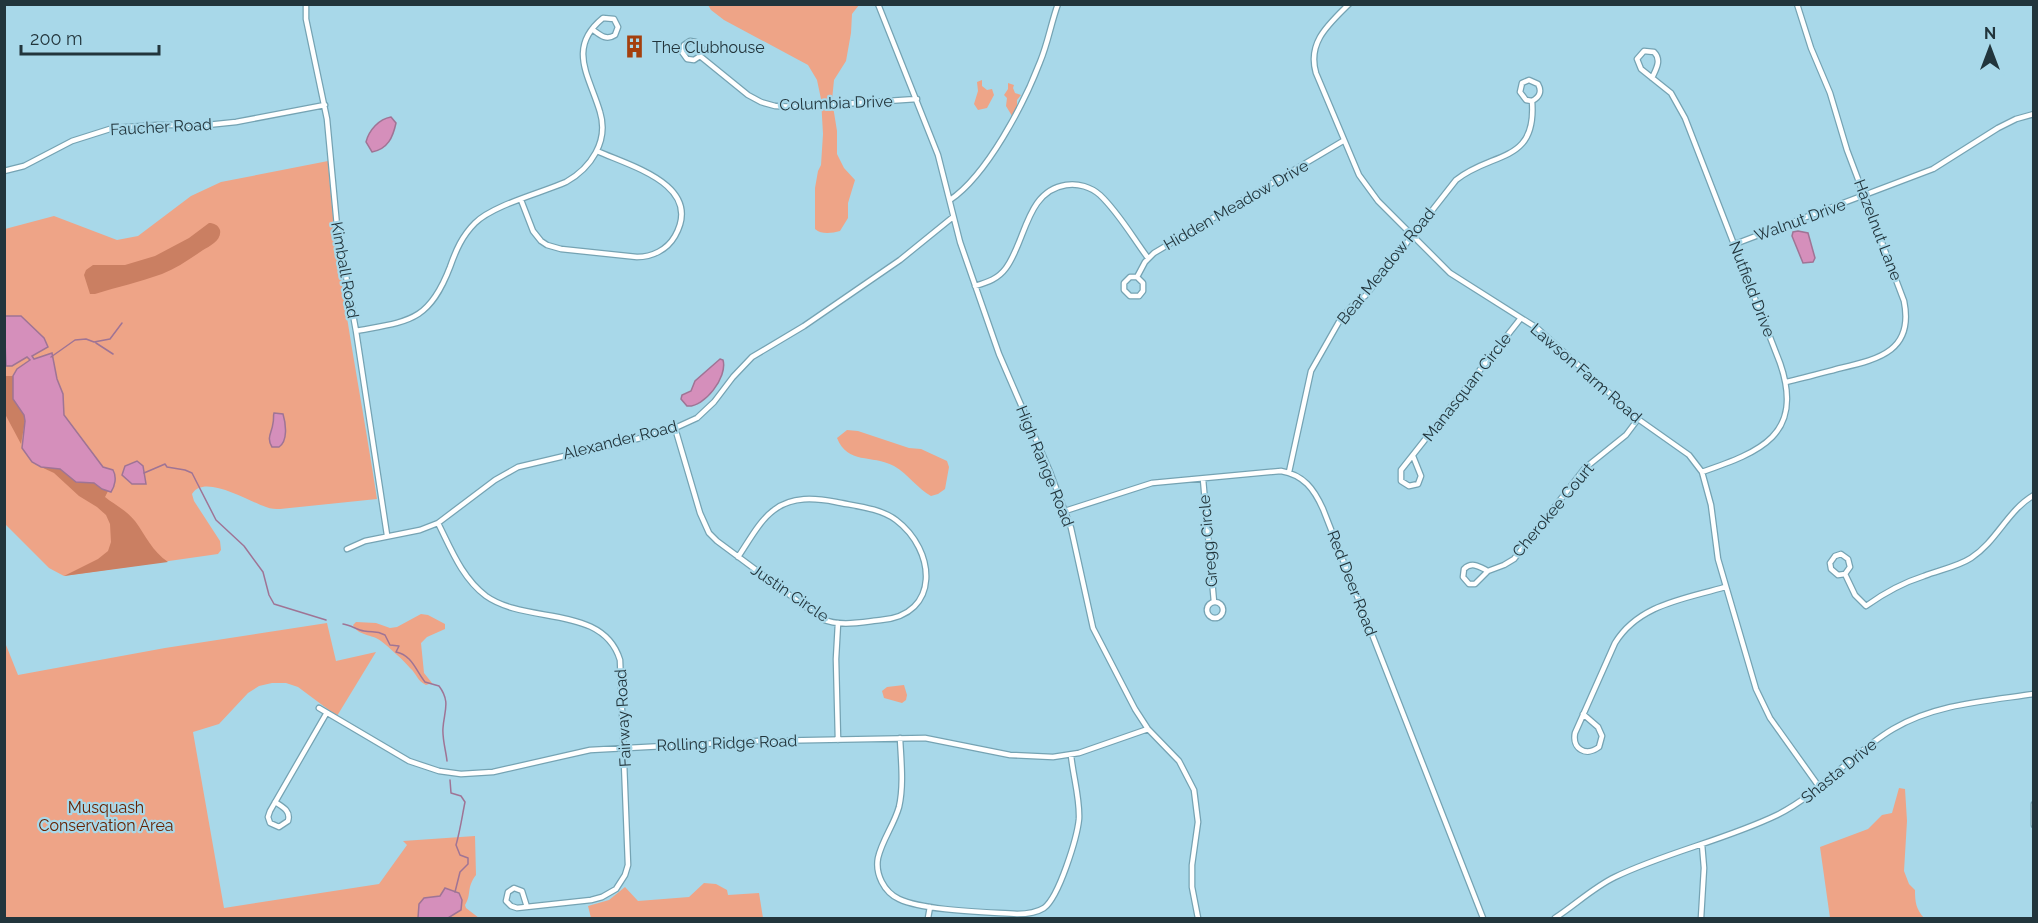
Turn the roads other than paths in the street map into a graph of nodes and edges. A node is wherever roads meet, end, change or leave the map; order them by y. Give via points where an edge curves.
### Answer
1 (306, 4) edge
2 (878, 4) edge
3 (1058, 4) edge
4 (1349, 4) edge
5 (1797, 4) edge
6 (592, 29) junction
7 (700, 56) junction
8 (1652, 78) junction
9 (916, 99) junction
10 (1532, 101) junction
11 (325, 105) junction
12 (2034, 114) edge
13 (1343, 141) junction
14 (597, 152) junction
15 (4, 171) edge
16 (1864, 196) junction
17 (521, 200) junction
18 (950, 200) junction
19 (953, 217) junction
20 (1412, 236) junction
21 (1735, 244) junction
22 (1148, 258) junction
23 (1137, 277) junction
24 (975, 286) junction
25 (1521, 318) junction
26 (356, 331) junction
27 (1786, 382) junction
28 (1638, 419) junction
29 (675, 428) junction
30 (1413, 456) junction
31 (1289, 472) junction
32 (1702, 472) junction
33 (1203, 479) junction
34 (2034, 495) edge
35 (1065, 511) junction
36 (438, 523) junction
37 (387, 536) junction
38 (347, 549) dead end
39 (738, 557) junction
40 (1488, 571) junction
41 (1845, 574) junction
42 (1725, 587) junction
43 (1214, 602) dead end
44 (838, 623) junction
45 (2034, 694) edge
46 (319, 708) dead end
47 (326, 714) junction
48 (1583, 714) junction
49 (1148, 729) junction
50 (900, 738) junction
51 (838, 740) junction
52 (625, 748) junction
53 (1071, 755) junction
54 (1820, 788) junction
55 (275, 801) junction
56 (2034, 804) edge
57 (2034, 825) edge
58 (1702, 844) junction
59 (527, 906) junction
60 (930, 907) junction
61 (928, 918) edge
62 (1198, 918) edge
63 (1483, 918) edge
64 (1555, 918) edge
65 (1701, 918) edge

1 - 11 street, Kimball Road
2 - 9 street, High Range Road
3 - 18 street via 1040,63 1000,142 968,186
4 - 13 street, Lawson Farm Road via 1322,33 1314,63
5 - 16 street, Hazelnut Lane
6 - 6 street via 607,17 614,19 618,27 615,35 608,38
6 - 14 street via 582,59 602,120
7 - 7 street, Columbia Drive via 702,49 696,42 684,45 687,59
7 - 9 street, Columbia Drive via 742,91 761,102 782,107
8 - 8 street, Nutfield Drive via 1637,63 1644,51 1654,52 1658,57
8 - 21 street, Nutfield Drive via 1678,103
9 - 18 street, High Range Road via 938,154
10 - 10 street, Bear Meadow Road via 1539,95 1540,87 1528,80 1522,83 1520,93
10 - 20 street, Bear Meadow Road via 1533,120 1526,139 1509,154 1456,180
11 - 15 street, Faucher Road via 236,122 113,128
11 - 26 street, Kimball Road via 335,213
12 - 16 street, Walnut Drive via 1998,128 1933,169
13 - 20 street, Lawson Farm Road via 1368,189
13 - 22 street, Hidden Meadow Drive
14 - 17 street via 576,177
14 - 17 street via 657,178 674,192 680,207 680,223 674,238 662,250 637,257 553,247 537,237
16 - 21 street, Walnut Drive
16 - 27 street, Hazelnut Lane via 1904,301 1906,320 1901,338 1878,358
17 - 26 street via 485,215 469,228 439,294 425,310 411,319
18 - 19 street, High Range Road
19 - 24 street, High Range Road
19 - 29 street, Alexander Road via 900,260 752,357 707,410
20 - 25 street, Lawson Farm Road via 1450,273
20 - 31 street, Bear Meadow Road via 1365,296 1345,314 1311,371
21 - 27 street, Nutfield Drive
22 - 23 street, Hidden Meadow Drive
22 - 24 street via 1101,196 1087,187 1066,185 1047,193 1035,205 1002,272
23 - 23 street, Hidden Meadow Drive via 1143,282 1143,291 1130,296 1124,283
24 - 35 street, High Range Road
25 - 28 street, Lawson Farm Road via 1562,349
25 - 30 street, Manasquan Circle
26 - 37 street, Kimball Road
27 - 32 street, Nutfield Drive via 1786,410 1776,435 1759,449
28 - 32 street, Lawson Farm Road via 1689,455
28 - 40 street, Cherokee Court via 1626,435 1585,468 1518,555
29 - 36 street, Alexander Road via 513,469
29 - 39 street, Justin Circle via 706,528
30 - 30 street, Manasquan Circle via 1400,474 1402,482 1409,486 1418,484 1421,476
31 - 33 street
31 - 63 street, Red Deer Road via 1310,486 1323,509
32 - 42 street, Lawson Farm Road
33 - 35 street via 1142,486
33 - 43 street, Gregg Circle
34 - 41 street via 2015,509 1985,547 1972,557 1902,584 1866,606 1855,595
35 - 49 street, High Range Road via 1094,628 1129,700
36 - 37 street, Alexander Road
36 - 52 street, Fairway Road via 467,577 486,596 520,611 584,623 608,637 621,665
37 - 38 street, Alexander Road
39 - 44 street, Justin Circle via 822,619
39 - 44 street, Justin Circle via 768,516 793,501 822,500 862,507 895,520 911,535 923,557 927,574 921,598 897,618
40 - 40 street, Cherokee Court via 1469,565 1463,578 1475,584
41 - 41 street via 1850,561 1844,555 1835,555 1831,569 1838,575
42 - 48 street via 1654,608 1632,622 1615,644
42 - 54 street, Lawson Farm Road via 1760,699
44 - 51 street
45 - 54 street, Shasta Drive via 1943,708 1912,718 1871,744
46 - 47 street, Rolling Ridge Road
47 - 52 street, Rolling Ridge Road via 409,761 450,773 482,774 571,753
47 - 55 street
48 - 48 street via 1602,736 1599,747 1591,752 1574,742
49 - 53 street, Rolling Ridge Road
49 - 62 street, High Range Road via 1172,753 1194,790 1198,822 1192,887
50 - 51 street, Rolling Ridge Road
50 - 53 street, Rolling Ridge Road via 925,738 1020,756
50 - 60 street via 900,802 879,852 878,869 883,884 894,897
51 - 52 street, Rolling Ridge Road
52 - 59 street, Fairway Road via 629,860 623,880 602,897
53 - 60 street via 1078,828 1058,890 1048,903 1028,914
54 - 58 street, Shasta Drive via 1777,815
55 - 55 street via 268,817 279,827 288,822 289,814
56 - 57 street
58 - 64 street, Shasta Drive via 1616,877
58 - 65 street
59 - 59 street via 511,906 506,901 508,892 514,888 522,891
60 - 61 street

